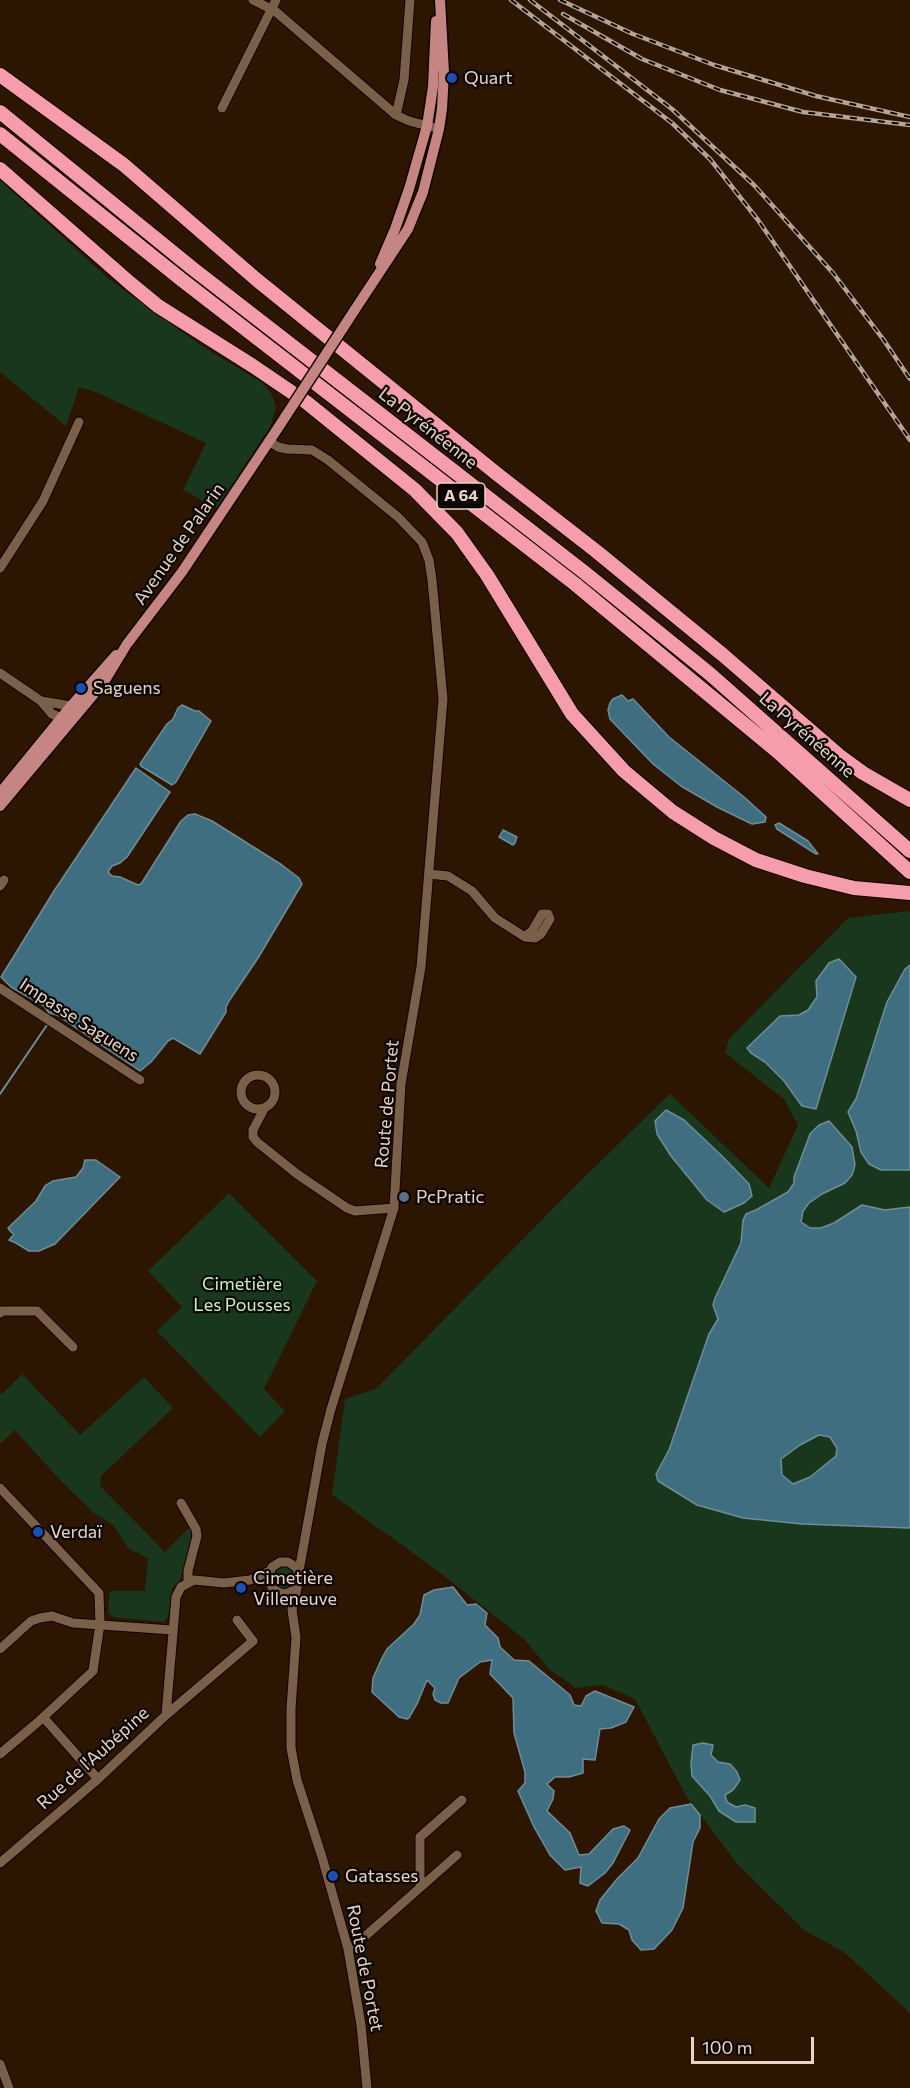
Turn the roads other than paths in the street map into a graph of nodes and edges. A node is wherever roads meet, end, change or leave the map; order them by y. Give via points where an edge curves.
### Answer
1 (253, 0) edge
2 (276, 0) edge
3 (410, 0) edge
4 (439, 0) edge
5 (272, 9) junction
6 (0, 75) edge
7 (222, 108) dead end
8 (0, 112) edge
9 (396, 115) junction
10 (427, 126) junction
11 (440, 129) junction
12 (0, 134) edge
13 (0, 169) edge
14 (369, 289) junction
15 (79, 422) dead end
16 (269, 441) junction
17 (0, 568) edge
18 (0, 673) edge
19 (63, 717) junction
20 (0, 794) edge
21 (910, 800) edge
22 (0, 806) edge
23 (910, 851) edge
24 (910, 872) edge
25 (429, 874) junction
26 (910, 893) edge
27 (525, 937) dead end
28 (0, 988) edge
29 (140, 1080) dead end
30 (264, 1109) dead end
31 (394, 1208) junction
32 (0, 1313) edge
33 (73, 1347) dead end
34 (0, 1488) edge
35 (8, 1496) junction
36 (0, 1503) edge
37 (182, 1503) dead end
38 (301, 1551) junction
39 (284, 1562) junction
40 (270, 1570) junction
41 (299, 1571) junction
42 (250, 1580) junction
43 (188, 1582) junction
44 (270, 1586) junction
45 (296, 1589) junction
46 (280, 1593) junction
47 (292, 1610) junction
48 (237, 1620) dead end
49 (100, 1624) junction
50 (172, 1630) junction
51 (0, 1649) edge
52 (166, 1715) junction
53 (40, 1720) junction
54 (0, 1754) edge
55 (98, 1779) junction
56 (462, 1800) dead end
57 (457, 1855) dead end
58 (0, 1863) edge
59 (420, 1887) junction
60 (348, 1949) junction
61 (0, 2064) edge
62 (9, 2088) edge
63 (367, 2088) edge

1 - 5 street
2 - 5 street
3 - 9 street via 404,80
4 - 10 main road, Avenue de Palarin
4 - 11 main road, Avenue de Palarin via 444,73
5 - 7 street
5 - 9 street
6 - 21 highway via 124,165 256,280 597,551 842,757
8 - 23 highway, La Pyrénéenne / A 64 via 192,268 710,674
9 - 10 street
10 - 11 street
10 - 14 main road, Avenue de Palarin via 402,209
11 - 14 main road, Avenue de Palarin via 408,230
12 - 24 highway, La Pyrénéenne / A 64 via 575,584 778,752
13 - 26 highway via 151,300 306,402 415,490 457,533 487,575 572,714 624,771 673,812 756,860 854,888
14 - 16 main road, Avenue de Palarin, bridge
15 - 17 street via 43,501
16 - 19 main road, Avenue de Palarin via 104,682
16 - 25 street, Route de Portet via 287,449 312,450 328,460 398,517 422,542 429,560 444,699
18 - 19 street
19 - 20 main road, Avenue de Palarin
19 - 22 main road, Avenue de Palarin
25 - 27 street via 448,876 472,891 495,918
25 - 31 street, Route de Portet via 421,967 402,1084
28 - 29 street, Impasse Saguens
30 - 31 street via 253,1130 256,1143 347,1208
31 - 38 street, Route de Portet via 331,1409
32 - 33 street via 37,1311
34 - 35 street
35 - 36 street
35 - 49 street via 99,1593
37 - 43 street, Rue de l'Aubépine via 196,1529
38 - 39 street
38 - 41 street, Route de Portet
39 - 40 street
39 - 41 street
40 - 42 street
40 - 44 street
41 - 45 street
42 - 43 street
42 - 44 street
43 - 50 street, Rue de l'Aubépine via 176,1597
44 - 46 street
45 - 46 street
45 - 47 street, Route de Portet
46 - 47 street, Route de Portet
47 - 60 street, Route de Portet via 296,1637 290,1728 294,1766
48 - 52 street via 253,1641
49 - 50 street
49 - 51 street via 40,1617
49 - 53 street via 93,1671
50 - 52 street, Rue de l'Aubépine
52 - 55 street, Rue de l'Aubépine
53 - 54 street
53 - 55 street
55 - 58 street, Rue de l'Aubépine
56 - 59 street via 420,1837
57 - 59 street
59 - 60 street
60 - 63 street, Route de Portet
61 - 62 street

